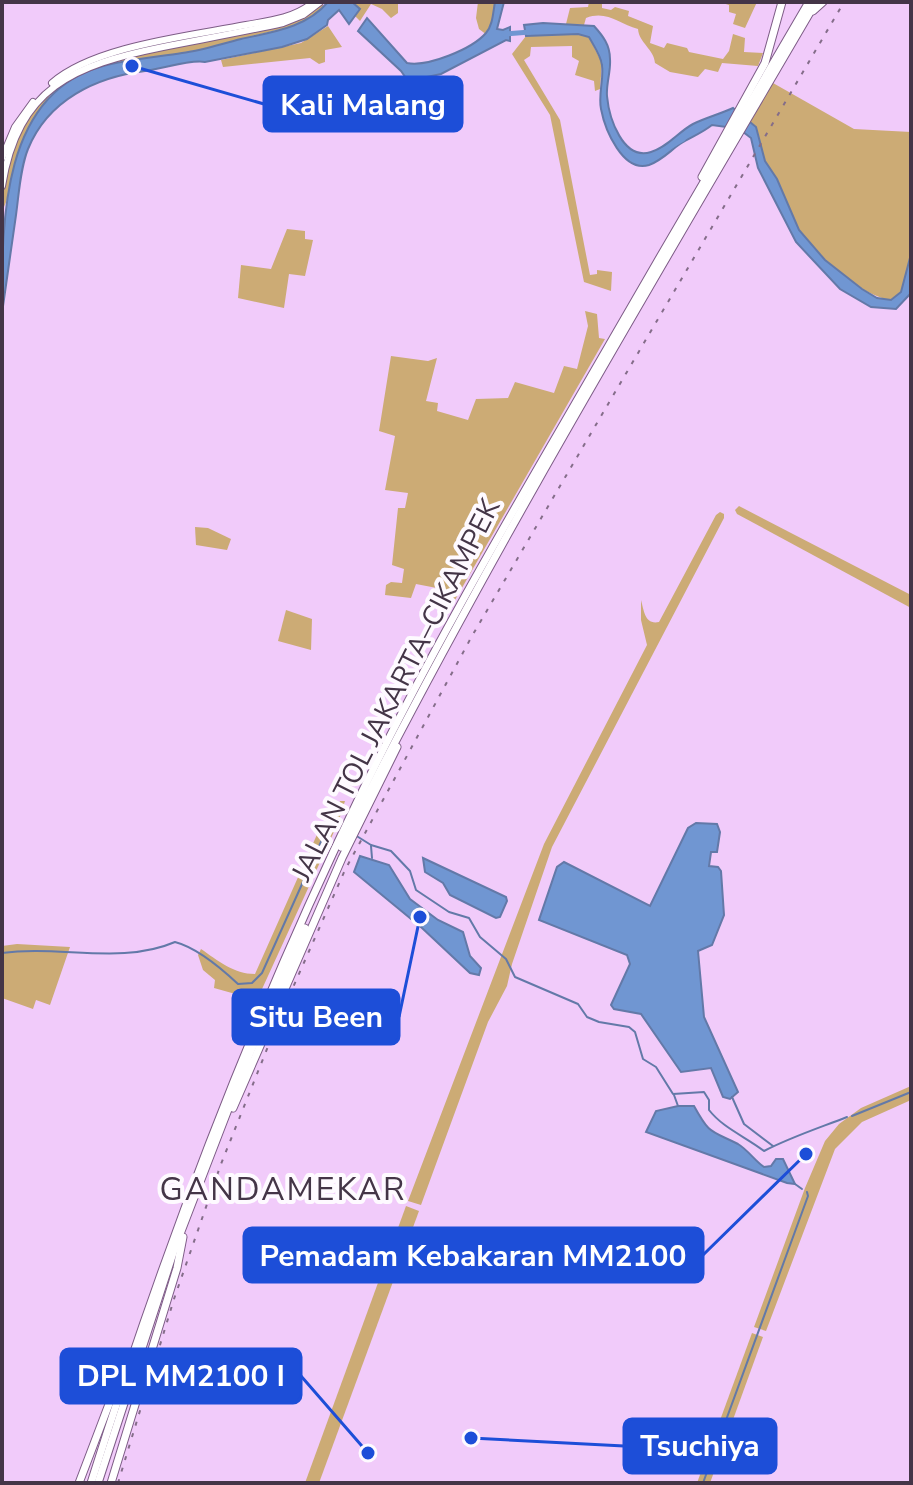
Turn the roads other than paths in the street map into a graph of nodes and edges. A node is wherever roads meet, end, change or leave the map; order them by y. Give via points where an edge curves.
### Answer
1 (313, 2) edge
2 (320, 2) edge
3 (782, 2) edge
4 (815, 4) edge
5 (289, 19) junction
6 (747, 103) junction
7 (735, 132) junction
8 (14, 134) junction
9 (2, 158) edge
10 (2, 186) edge
11 (183, 1237) junction
12 (142, 1325) junction
13 (82, 1483) edge
14 (96, 1483) edge
15 (111, 1483) edge

1 - 5 main road
2 - 5 main road
3 - 6 highway via 770,52
4 - 6 highway
4 - 7 highway, JALAN TOL JAKARTA–CIKAMPEK via 760,106
4 - 14 highway via 471,598 341,847 207,1160
5 - 8 main road via 84,68 54,86
6 - 7 highway
7 - 11 highway, JALAN TOL JAKARTA–CIKAMPEK via 462,624 349,843 254,1058
7 - 12 highway, JALAN TOL JAKARTA–CIKAMPEK via 454,616 340,838 244,1053
8 - 9 main road
8 - 10 main road
11 - 14 highway, JALAN TOL JAKARTA–CIKAMPEK
11 - 15 highway
12 - 13 highway
12 - 14 highway, JALAN TOL JAKARTA–CIKAMPEK

